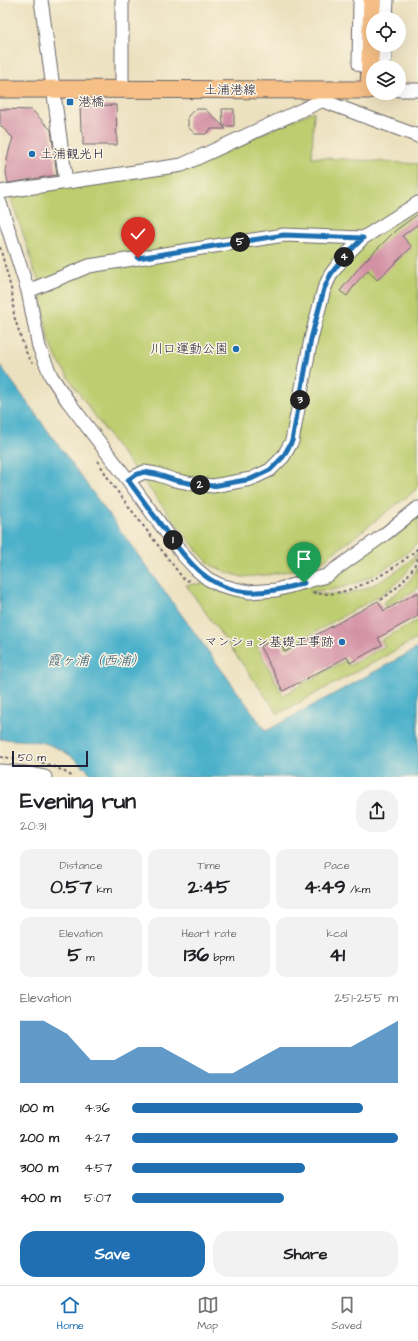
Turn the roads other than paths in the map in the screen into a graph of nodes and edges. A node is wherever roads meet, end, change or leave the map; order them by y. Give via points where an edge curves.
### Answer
1 (41, 0) edge
2 (122, 0) edge
3 (373, 1) edge
4 (381, 12) edge
5 (372, 60) edge
6 (0, 89) edge
7 (53, 90) junction
8 (122, 90) junction
9 (366, 90) edge
10 (406, 90) edge
11 (418, 90) edge
12 (418, 136) edge
13 (66, 182) junction
14 (0, 192) edge
15 (0, 203) edge
16 (418, 203) edge
17 (363, 238) junction
18 (28, 291) junction
19 (128, 480) junction
20 (418, 508) edge
21 (0, 770) edge
22 (44, 777) edge

1 - 7 street
2 - 8 street
3 - 4 street
3 - 5 main road, 土浦港線
6 - 7 main road, 土浦港線
7 - 8 main road, 土浦港線
7 - 13 street
8 - 9 main road, 土浦港線
10 - 11 street
12 - 13 street via 322,102 182,165
13 - 14 street
15 - 18 street
16 - 17 street
17 - 18 street via 284,235 112,262 89,266
17 - 19 street via 344,257 331,274 324,289 311,339 292,441 283,457 270,470 251,479 213,486 188,483 144,472
18 - 19 street via 39,347 51,376
19 - 20 street via 196,569 220,585 250,592 276,590 326,576
21 - 22 street

